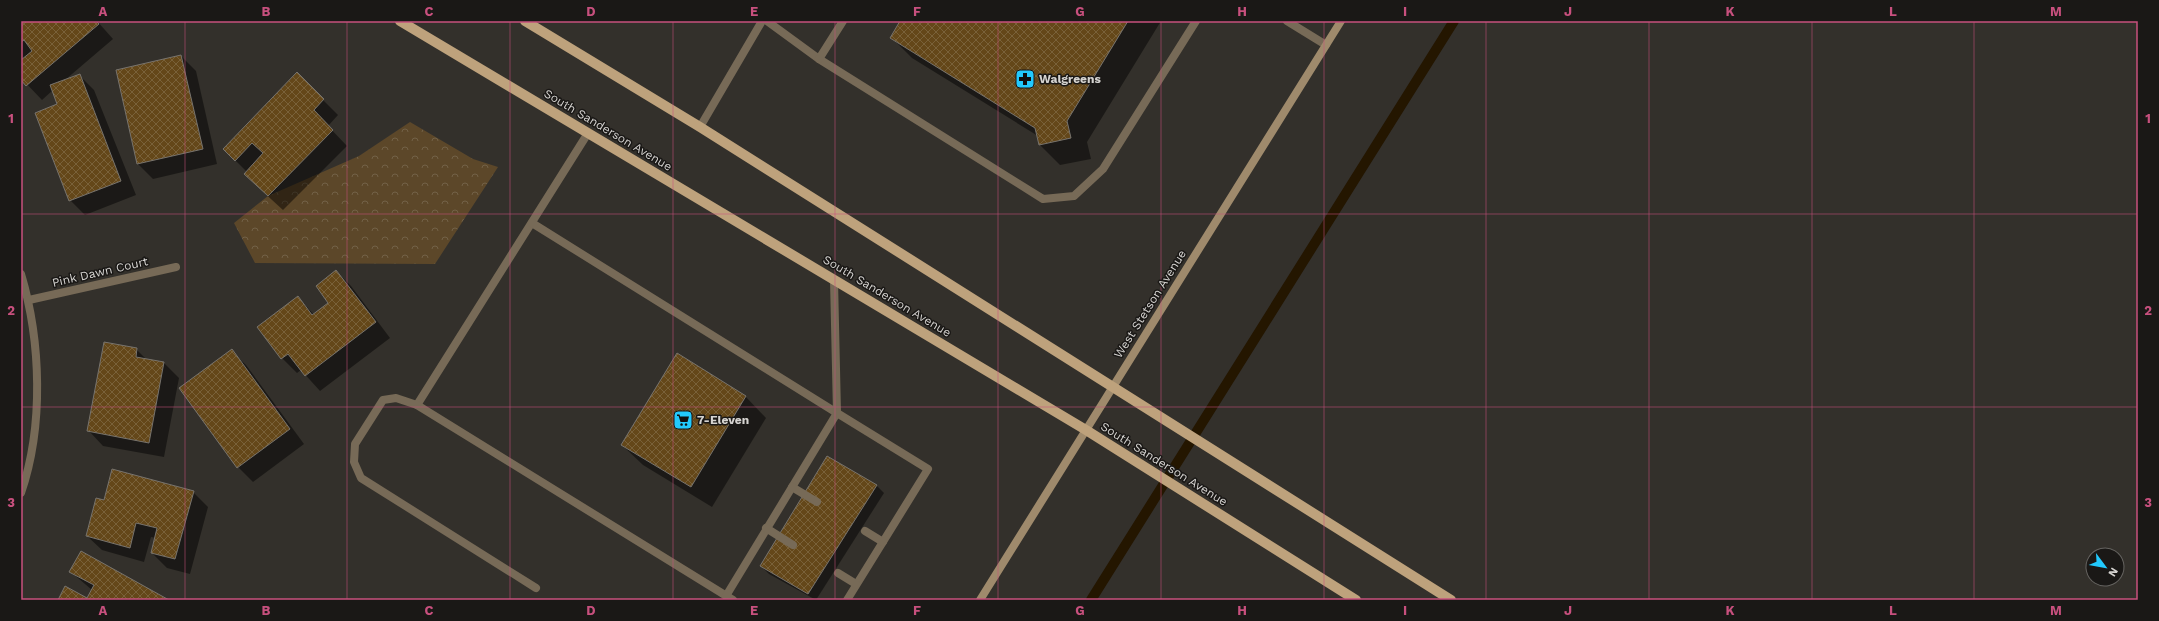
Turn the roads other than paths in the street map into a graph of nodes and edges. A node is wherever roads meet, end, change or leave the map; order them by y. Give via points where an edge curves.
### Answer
1 (400, 21) edge
2 (525, 21) edge
3 (762, 21) edge
4 (767, 21) edge
5 (843, 21) edge
6 (1196, 21) edge
7 (1288, 21) edge
8 (1341, 21) edge
9 (1326, 45) junction
10 (819, 59) junction
11 (700, 127) junction
12 (588, 133) junction
13 (532, 223) junction
14 (176, 267) dead end
15 (21, 274) edge
16 (834, 280) junction
17 (29, 300) junction
18 (1112, 387) junction
19 (417, 405) junction
20 (837, 413) junction
21 (1086, 430) junction
22 (792, 487) junction
23 (21, 492) edge
24 (817, 502) dead end
25 (766, 528) junction
26 (865, 531) dead end
27 (883, 542) junction
28 (793, 545) dead end
29 (838, 573) dead end
30 (856, 584) junction
31 (536, 588) dead end
32 (730, 598) edge
33 (847, 600) edge
34 (980, 600) edge
35 (1356, 600) edge
36 (1451, 600) edge

1 - 12 main road, South Sanderson Avenue
2 - 11 main road
3 - 11 street
4 - 10 street
5 - 10 street
6 - 10 street via 1103,169 1074,196 1043,199
7 - 9 street
8 - 9 main road, West Stetson Avenue
9 - 18 main road, West Stetson Avenue
11 - 18 main road
12 - 13 street
12 - 16 main road, South Sanderson Avenue
13 - 19 street
13 - 20 street
14 - 17 street, Pink Dawn Court
15 - 17 street
16 - 20 street
16 - 21 main road, South Sanderson Avenue
17 - 23 street via 38,371 33,432
18 - 21 main road, West Stetson Avenue
18 - 36 main road
19 - 31 street via 396,398 384,400 355,444 354,462 361,478
19 - 32 street
20 - 22 street
20 - 27 street via 928,469
21 - 34 main road, West Stetson Avenue
21 - 35 main road, South Sanderson Avenue
22 - 24 street
22 - 25 street
25 - 28 street
25 - 32 street
26 - 27 street
27 - 30 street
29 - 30 street
30 - 33 street

